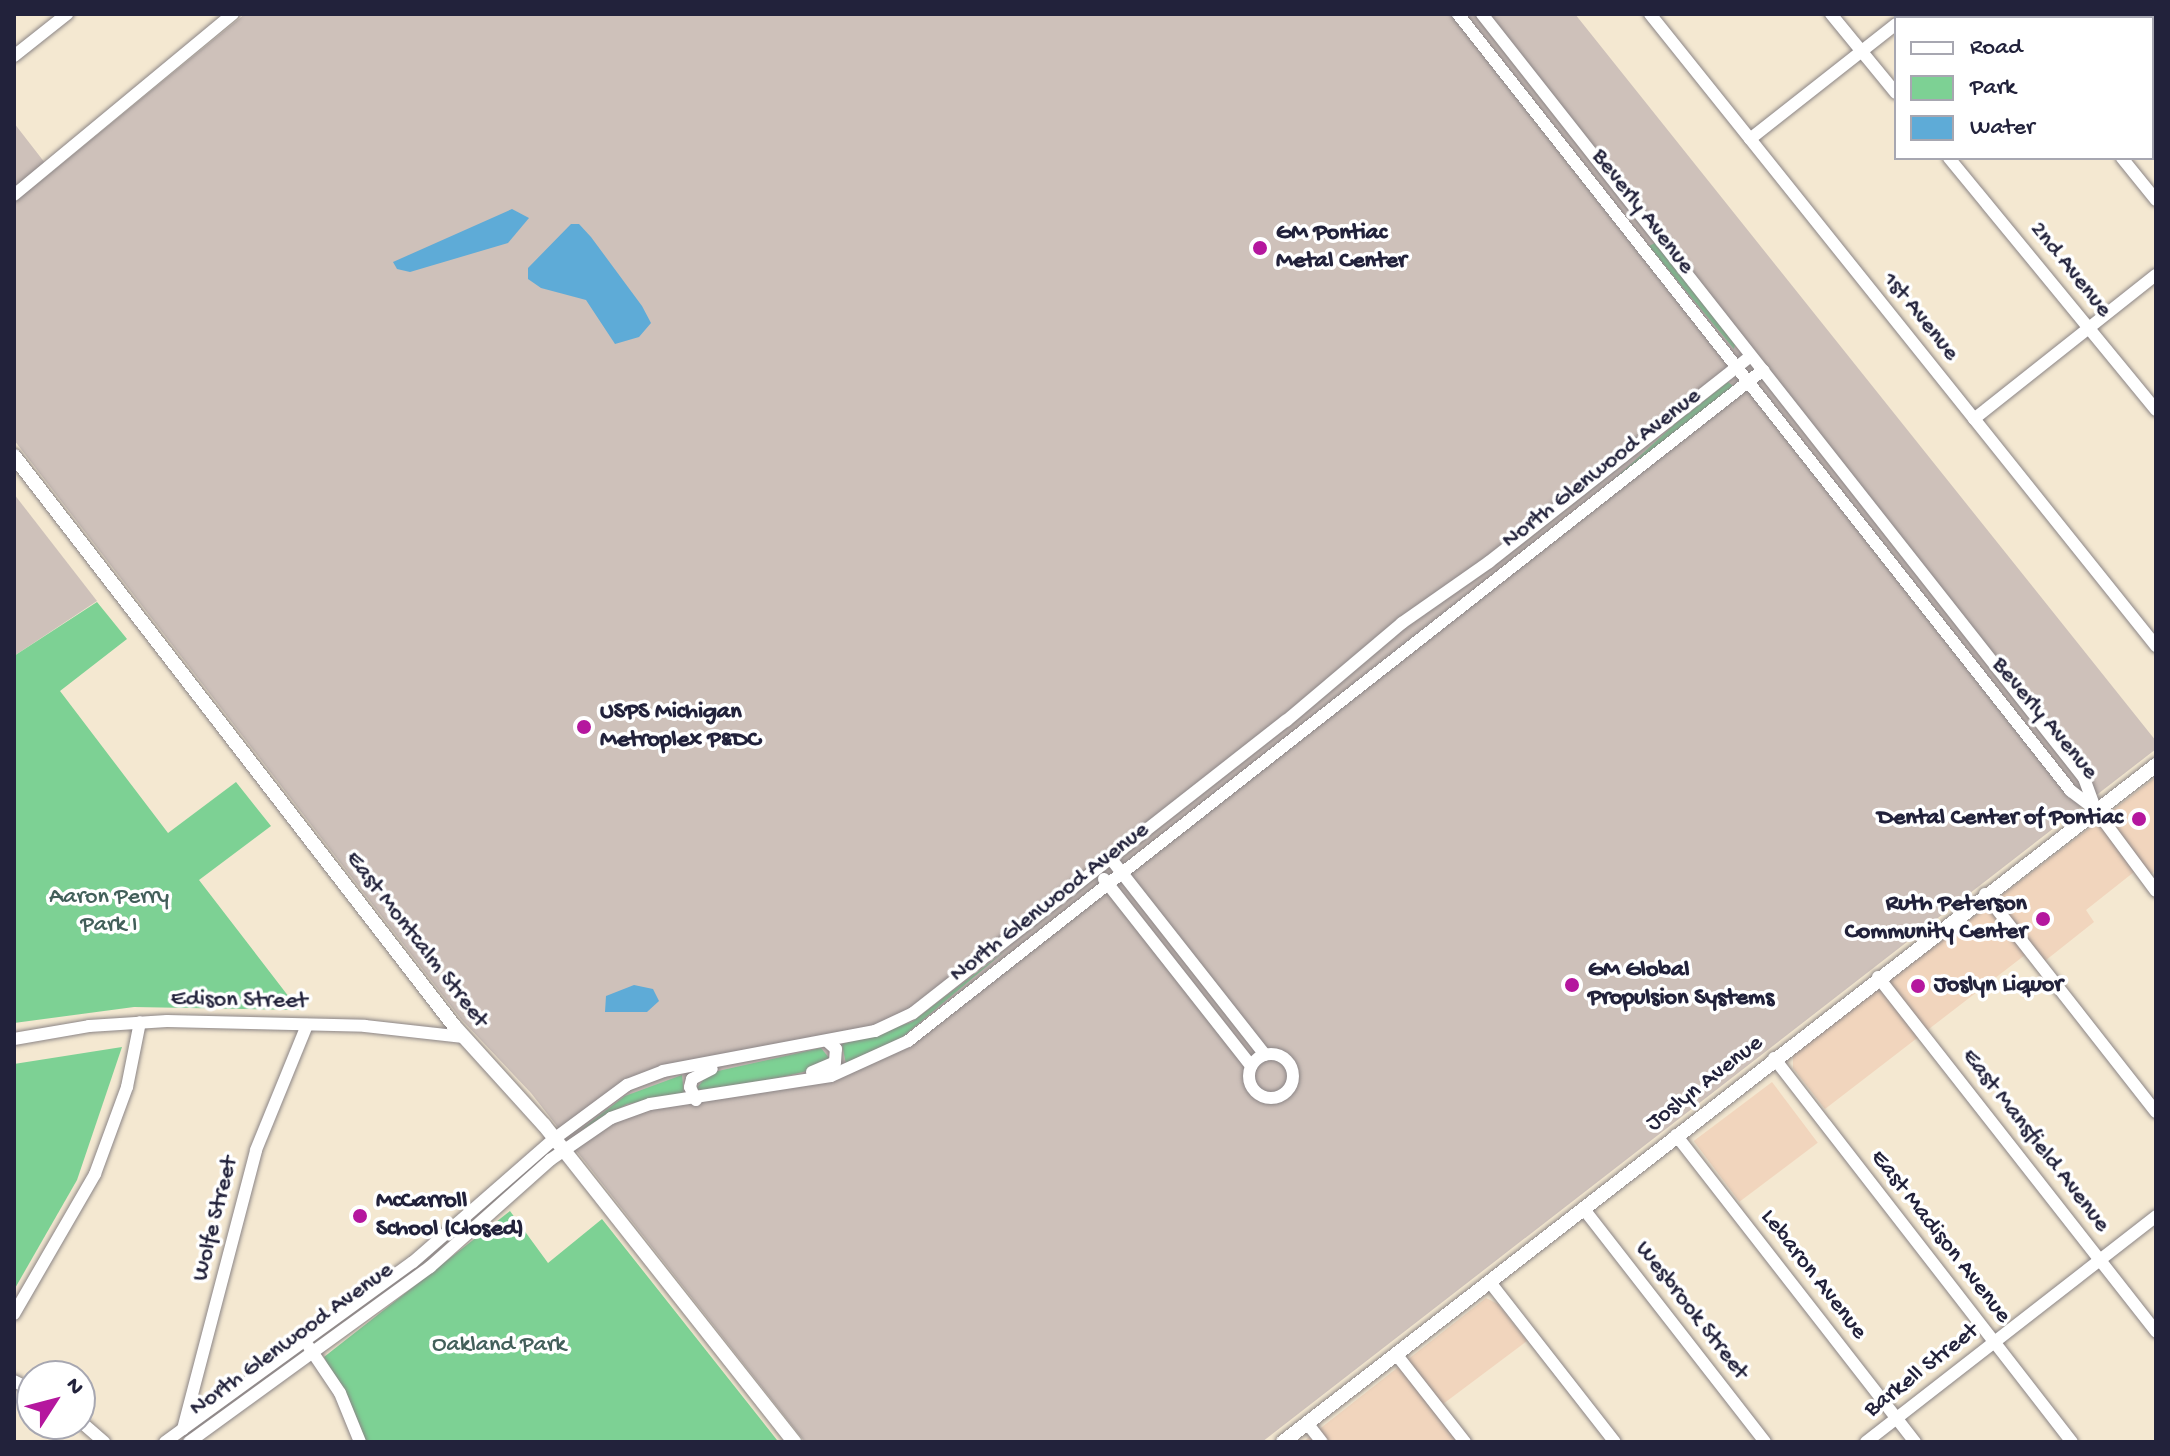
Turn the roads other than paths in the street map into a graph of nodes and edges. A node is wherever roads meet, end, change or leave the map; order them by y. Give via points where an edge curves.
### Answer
1 (67, 14) edge
2 (1458, 14) edge
3 (1482, 14) edge
4 (1650, 14) edge
5 (1831, 14) edge
6 (233, 15) edge
7 (1894, 26) edge
8 (1862, 51) junction
9 (14, 56) edge
10 (1894, 91) edge
11 (1750, 139) junction
12 (1951, 160) edge
13 (2124, 160) edge
14 (14, 195) edge
15 (2156, 200) edge
16 (2156, 275) edge
17 (2089, 328) junction
18 (1751, 356) junction
19 (1736, 368) junction
20 (1763, 370) junction
21 (1748, 382) junction
22 (2156, 410) edge
23 (1974, 419) junction
24 (14, 456) edge
25 (1541, 521) junction
26 (1468, 603) junction
27 (2156, 646) edge
28 (1345, 673) junction
29 (1286, 721) junction
30 (1276, 754) junction
31 (2156, 765) edge
32 (1218, 799) junction
33 (2095, 809) junction
34 (1111, 859) junction
35 (1097, 870) junction
36 (1123, 874) junction
37 (1109, 884) junction
38 (2156, 891) edge
39 (1985, 894) junction
40 (1006, 941) junction
41 (1878, 977) junction
42 (140, 1022) junction
43 (307, 1025) junction
44 (463, 1037) junction
45 (14, 1039) edge
46 (827, 1041) junction
47 (908, 1041) junction
48 (783, 1048) junction
49 (1265, 1055) junction
50 (1774, 1058) junction
51 (1251, 1066) junction
52 (713, 1098) junction
53 (696, 1100) junction
54 (2156, 1112) edge
55 (1676, 1135) junction
56 (559, 1145) junction
57 (1583, 1208) junction
58 (2156, 1216) edge
59 (2100, 1260) junction
60 (1489, 1281) junction
61 (14, 1314) edge
62 (2156, 1332) edge
63 (305, 1341) junction
64 (1994, 1342) junction
65 (314, 1352) junction
66 (1396, 1354) junction
67 (1897, 1418) junction
68 (1307, 1423) junction
69 (182, 1430) junction
70 (791, 1441) edge
71 (165, 1442) edge
72 (190, 1442) edge
73 (360, 1442) edge
74 (1283, 1442) edge
75 (1322, 1442) edge
76 (1465, 1442) edge
77 (1615, 1442) edge
78 (1765, 1442) edge
79 (1866, 1442) edge
80 (1915, 1442) edge
81 (2072, 1442) edge

1 - 9 street
2 - 19 street, Beverly Avenue
3 - 18 street, Beverly Avenue
4 - 11 street, 1st Avenue
5 - 8 street
6 - 14 street
7 - 8 street
8 - 10 street
8 - 11 street
11 - 23 street, 1st Avenue
12 - 17 street, 2nd Avenue
13 - 15 street
16 - 17 street
17 - 22 street, 2nd Avenue
17 - 23 street
18 - 19 street, North Glenwood Avenue
18 - 20 street, Beverly Avenue
19 - 21 street, Beverly Avenue
19 - 25 street, North Glenwood Avenue
20 - 21 street, North Glenwood Avenue
20 - 33 street, Beverly Avenue via 2084,778
21 - 26 street, North Glenwood Avenue
21 - 33 street, Beverly Avenue via 2071,791
23 - 27 street, 1st Avenue
24 - 44 main road, East Montcalm Street
25 - 26 street, North Glenwood Avenue via 1520,548 1464,590
25 - 28 street, North Glenwood Avenue via 1402,623
26 - 30 street, North Glenwood Avenue
28 - 29 street, North Glenwood Avenue
28 - 30 street, North Glenwood Avenue via 1351,684 1298,726
29 - 32 street, North Glenwood Avenue via 1265,747 1216,785
29 - 34 street, North Glenwood Avenue
30 - 32 street, North Glenwood Avenue
31 - 33 main road, Joslyn Avenue
32 - 36 street, North Glenwood Avenue
33 - 38 street
33 - 39 main road, Joslyn Avenue
34 - 35 street, North Glenwood Avenue
34 - 36 street
35 - 37 street
35 - 40 street, North Glenwood Avenue
36 - 37 street, North Glenwood Avenue
36 - 49 street
37 - 47 street, North Glenwood Avenue
37 - 51 street
39 - 41 main road, Joslyn Avenue
39 - 54 street
40 - 46 street, North Glenwood Avenue via 904,1019
40 - 47 street, North Glenwood Avenue via 1007,954 929,1016
41 - 50 main road, Joslyn Avenue
41 - 59 street, East Mansfield Avenue
42 - 43 street, Edison Street
42 - 45 street, Edison Street
42 - 61 street via 127,1087 95,1174
43 - 44 street, Edison Street
43 - 69 street, Wolfe Street via 256,1150
44 - 56 main road, East Montcalm Street
46 - 48 street, North Glenwood Avenue
46 - 52 street, North Glenwood Avenue via 837,1054 826,1068 744,1085
47 - 52 street, North Glenwood Avenue via 831,1076
48 - 53 street, North Glenwood Avenue via 770,1059 698,1073 690,1087
48 - 56 street, North Glenwood Avenue via 641,1078 604,1099
49 - 51 street
49 - 51 street via 1283,1057 1292,1067 1293,1084 1285,1094 1274,1099 1256,1093
50 - 55 main road, Joslyn Avenue
50 - 64 street, East Madison Avenue
52 - 53 street, North Glenwood Avenue
53 - 56 street, North Glenwood Avenue via 630,1109
55 - 57 main road, Joslyn Avenue
55 - 67 street, Lebaron Avenue
56 - 63 street, North Glenwood Avenue
56 - 65 street, North Glenwood Avenue via 430,1267
56 - 70 main road, East Montcalm Street
57 - 60 main road, Joslyn Avenue
57 - 78 street, Wesbrook Street
58 - 59 street, Barkell Street
59 - 62 street, East Mansfield Avenue
59 - 64 street, Barkell Street
60 - 66 main road, Joslyn Avenue
60 - 77 street
63 - 65 street
63 - 69 street, North Glenwood Avenue
64 - 67 street, Barkell Street
64 - 81 street, East Madison Avenue
65 - 72 street, North Glenwood Avenue
65 - 73 street via 340,1393
66 - 68 main road, Joslyn Avenue
66 - 76 street
67 - 79 street, Barkell Street
67 - 80 street, Lebaron Avenue
68 - 74 main road, Joslyn Avenue
68 - 75 street
69 - 71 street, North Glenwood Avenue
69 - 72 street, North Glenwood Avenue

